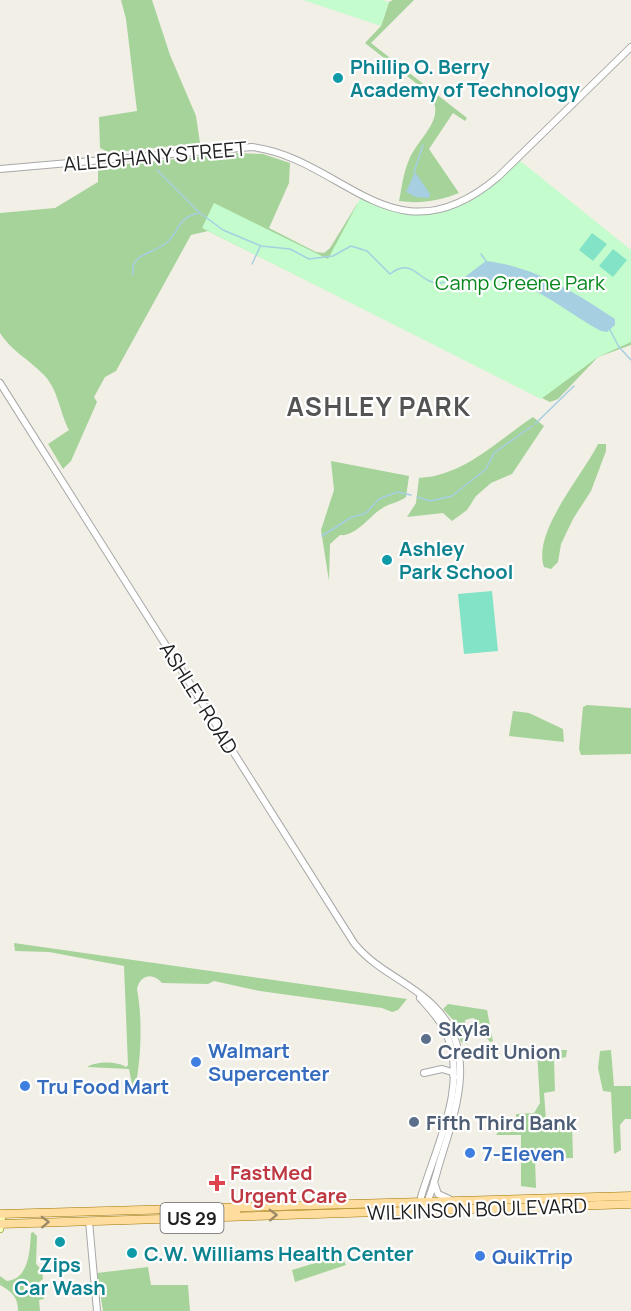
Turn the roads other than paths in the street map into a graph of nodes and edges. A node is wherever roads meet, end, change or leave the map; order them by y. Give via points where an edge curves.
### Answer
1 (631, 47) edge
2 (0, 169) edge
3 (0, 383) edge
4 (418, 994) junction
5 (424, 1074) dead end
6 (454, 1078) junction
7 (435, 1175) junction
8 (627, 1196) edge
9 (452, 1200) junction
10 (424, 1201) junction
11 (578, 1202) junction
12 (631, 1204) edge
13 (240, 1205) junction
14 (137, 1209) junction
15 (423, 1211) junction
16 (1, 1214) edge
17 (174, 1218) junction
18 (89, 1221) junction
19 (1, 1225) edge
20 (97, 1311) edge

1 - 2 street, ALLEGHANY STREET via 488,186 464,200 438,208 410,210 375,203 292,158 252,147
3 - 4 street, ASHLEY ROAD via 354,943
4 - 6 street, ASHLEY ROAD via 446,1032
4 - 7 street, ASHLEY ROAD via 446,1022 456,1042 461,1068 458,1103
5 - 6 street via 444,1069 452,1072
6 - 10 street, ASHLEY ROAD
7 - 9 street via 436,1192
7 - 10 street, ASHLEY ROAD
8 - 11 main road, WILKINSON BOULEVARD / US 29
9 - 10 main road, WILKINSON BOULEVARD / US 29
9 - 11 main road, WILKINSON BOULEVARD / US 29
10 - 13 main road, WILKINSON BOULEVARD / US 29
10 - 15 street, ASHLEY ROAD
11 - 12 main road, WILKINSON BOULEVARD / US 29
11 - 15 main road, WILKINSON BOULEVARD / US 29
13 - 14 main road, WILKINSON BOULEVARD / US 29
13 - 17 main road via 236,1211 185,1213
14 - 16 main road, WILKINSON BOULEVARD / US 29
14 - 18 main road via 132,1213 92,1216
17 -> 15 main road, WILKINSON BOULEVARD / US 29
16 - 19 main road
17 - 18 main road, WILKINSON BOULEVARD / US 29
19 -> 18 main road, WILKINSON BOULEVARD / US 29
18 - 20 street

